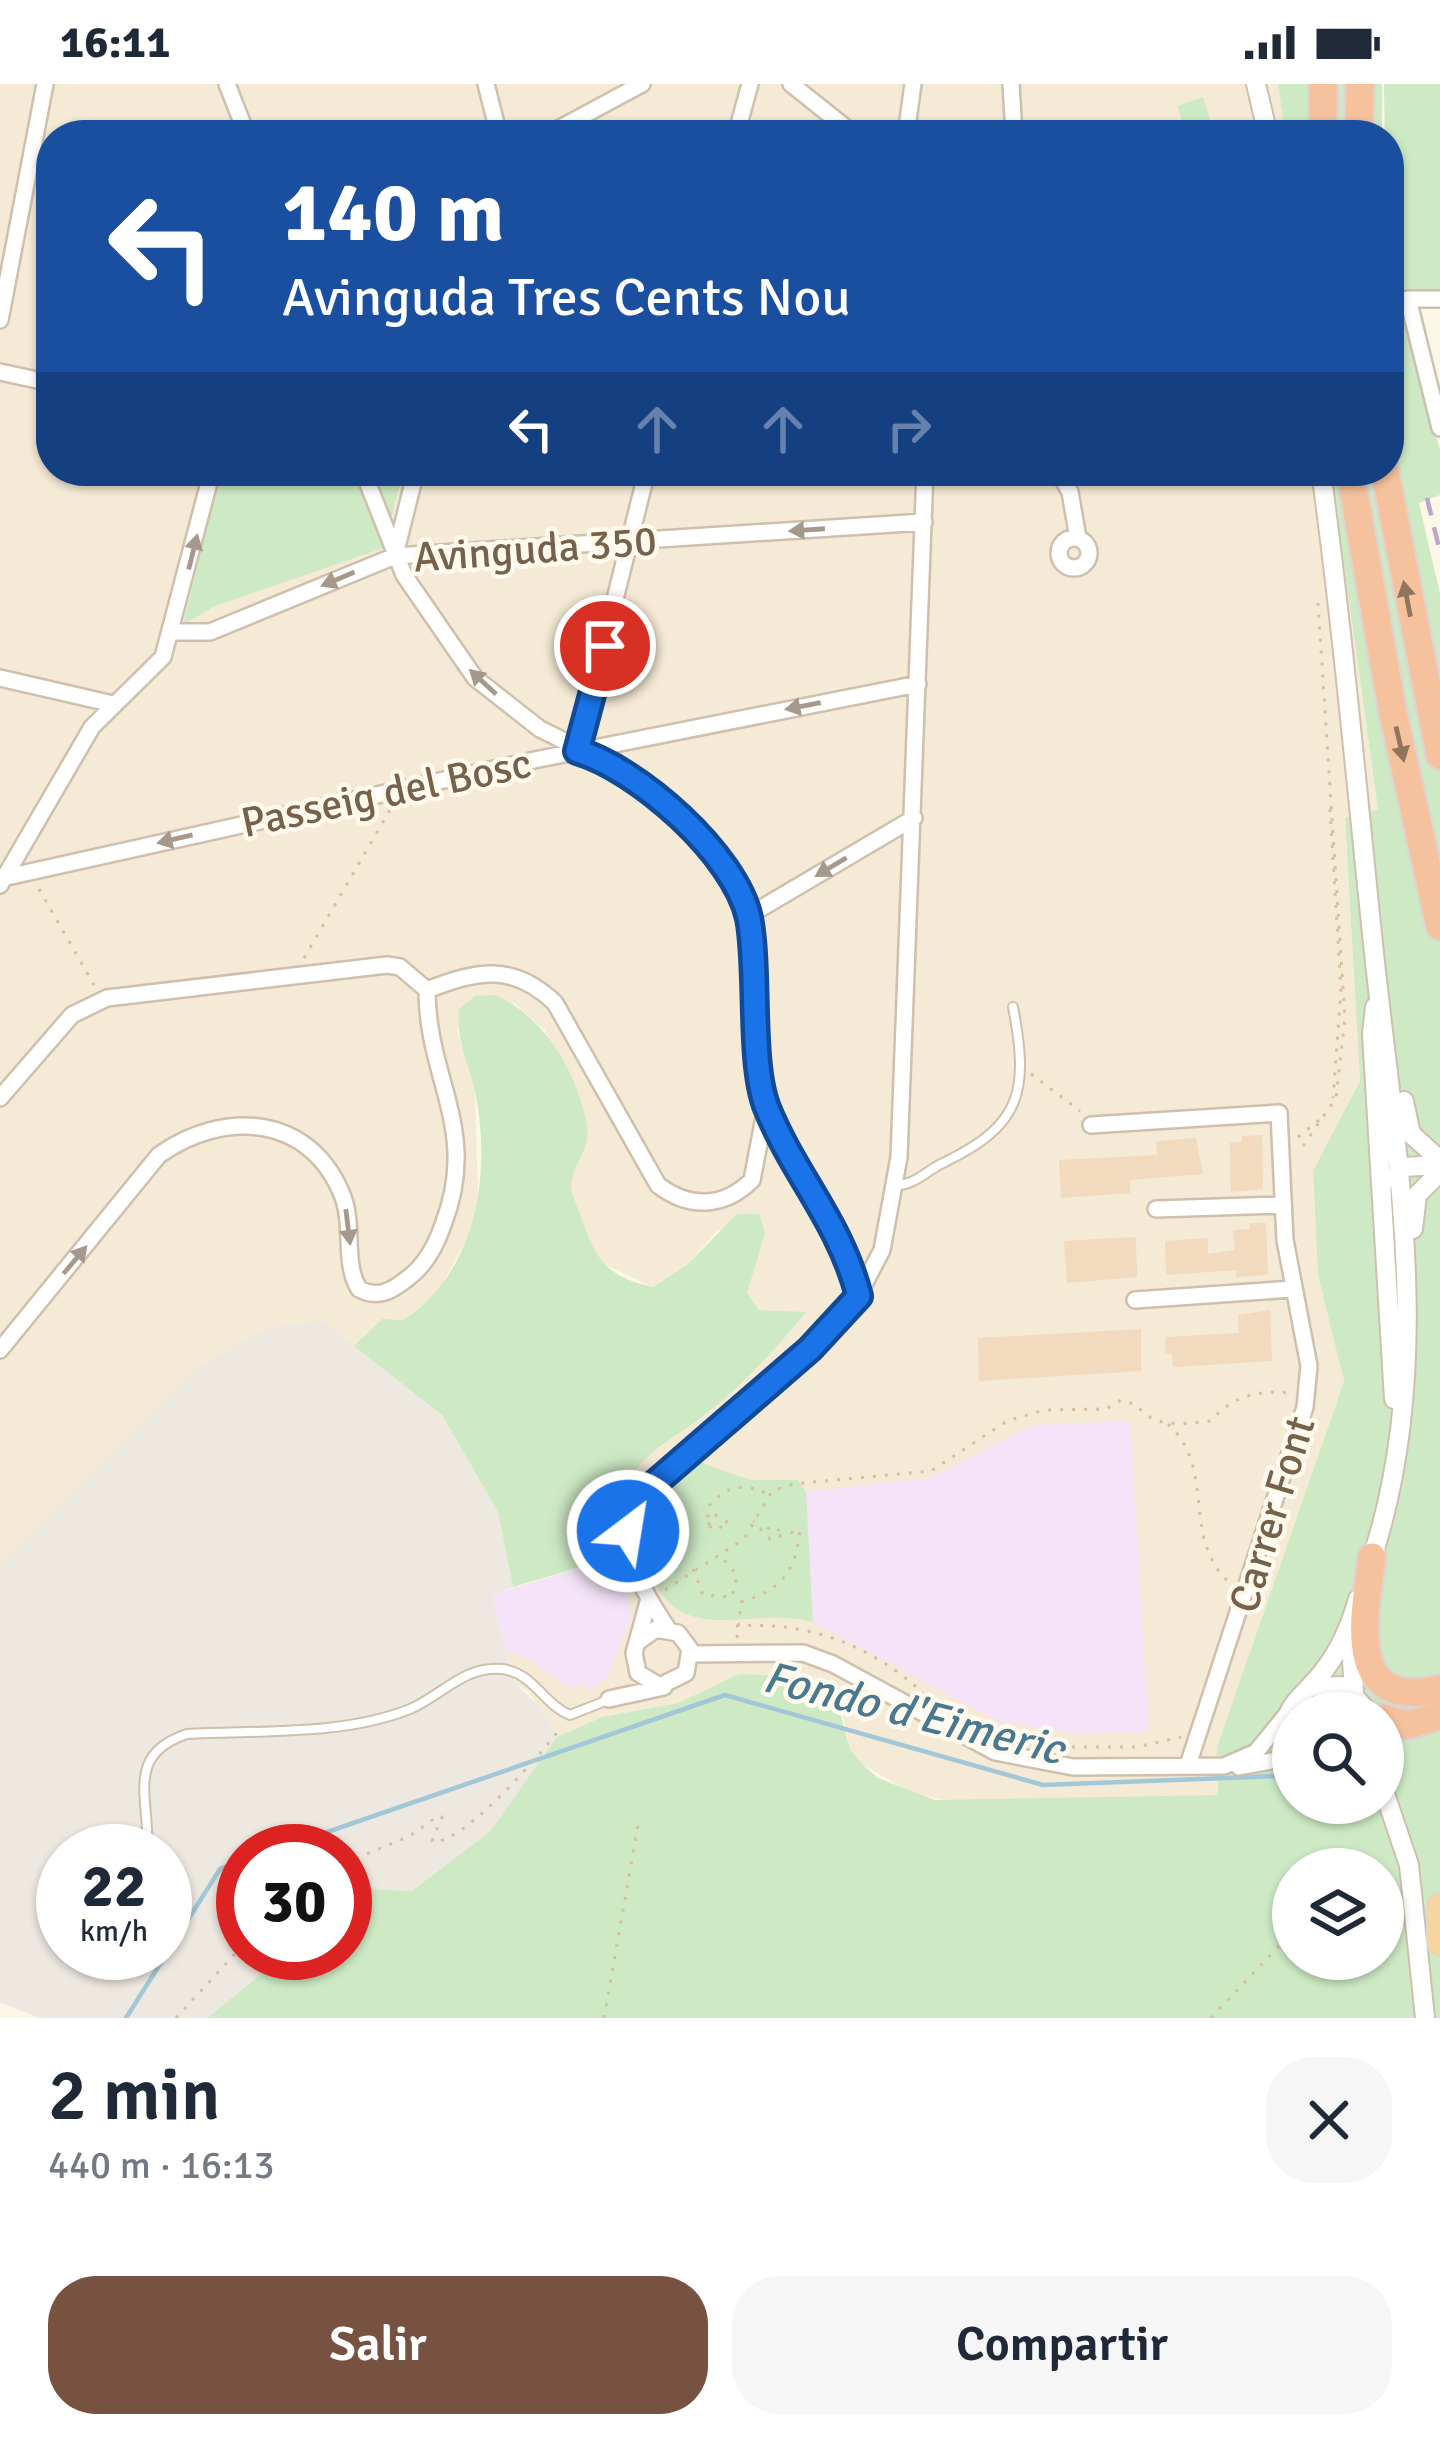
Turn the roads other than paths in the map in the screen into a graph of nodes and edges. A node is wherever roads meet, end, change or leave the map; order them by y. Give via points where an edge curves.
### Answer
1 (45, 84) edge
2 (227, 84) edge
3 (486, 84) edge
4 (642, 84) edge
5 (750, 84) edge
6 (791, 84) edge
7 (913, 84) edge
8 (1011, 84) edge
9 (1256, 84) edge
10 (1323, 84) edge
11 (1360, 84) edge
12 (39, 120) edge
13 (241, 120) edge
14 (495, 120) edge
15 (575, 120) edge
16 (740, 120) edge
17 (836, 120) edge
18 (908, 120) edge
19 (1013, 120) edge
20 (1264, 120) edge
21 (1323, 120) edge
22 (1359, 120) edge
23 (36, 138) edge
24 (33, 156) junction
25 (36, 157) edge
26 (1440, 298) edge
27 (0, 320) edge
28 (0, 372) edge
29 (36, 379) edge
30 (1440, 428) edge
31 (208, 486) edge
32 (368, 486) edge
33 (412, 486) edge
34 (643, 486) edge
35 (925, 486) edge
36 (1067, 486) edge
37 (1323, 486) edge
38 (1353, 486) edge
39 (1388, 486) edge
40 (924, 522) junction
41 (1078, 538) dead end
42 (630, 543) junction
43 (394, 556) junction
44 (173, 632) junction
45 (0, 678) edge
46 (918, 684) junction
47 (113, 704) junction
48 (577, 751) junction
49 (1440, 755) edge
50 (914, 818) junction
51 (3, 881) edge
52 (748, 916) junction
53 (1440, 926) edge
54 (1377, 984) junction
55 (428, 990) junction
56 (1013, 1007) dead end
57 (1387, 1036) junction
58 (0, 1098) edge
59 (766, 1106) junction
60 (1091, 1125) road end
61 (1440, 1166) edge
62 (1399, 1172) junction
63 (894, 1186) junction
64 (1283, 1205) junction
65 (1156, 1208) dead end
66 (1293, 1289) junction
67 (859, 1296) junction
68 (1135, 1300) dead end
69 (1399, 1321) junction
70 (0, 1350) edge
71 (1372, 1557) junction
72 (647, 1600) junction
73 (1350, 1628) junction
74 (668, 1629) junction
75 (636, 1647) junction
76 (691, 1654) junction
77 (666, 1686) junction
78 (1310, 1687) junction
79 (1440, 1689) edge
80 (1306, 1692) edge
81 (1344, 1692) edge
82 (1365, 1692) edge
83 (609, 1699) junction
84 (1440, 1716) edge
85 (1404, 1724) edge
86 (1272, 1732) edge
87 (1272, 1757) edge
88 (1188, 1765) junction
89 (1224, 1766) junction
90 (146, 1824) edge
91 (1393, 1824) edge
92 (1440, 1906) edge
93 (1440, 1943) edge
94 (1425, 2018) edge

1 - 12 street
2 - 13 street
3 - 14 street
4 - 15 street
5 - 16 street
6 - 17 street
7 - 18 street
8 - 19 street
9 - 20 street
10 - 21 highway
11 - 22 highway
23 - 24 street
24 - 25 street
24 - 27 street
26 - 30 street via 1408,299
28 - 29 street
44 -> 31 street
32 - 43 street
33 - 43 street
34 - 42 street
35 - 40 street
36 - 41 street
37 - 54 street
38 -> 53 highway
49 -> 39 highway
40 -> 42 street, Avinguda 350
40 - 46 street
42 - 43 street, Avinguda 350
42 - 48 street
43 -> 44 street, Avinguda 350 via 210,632
48 -> 43 street via 475,677
44 - 47 street via 148,677
45 - 47 street
46 -> 48 street, Passeig del Bosc
46 - 50 street
47 - 51 street
48 -> 51 street, Passeig del Bosc
48 - 52 street via 621,770 704,841
50 -> 52 street
50 - 63 street
52 - 59 street
54 - 57 street
54 - 69 street via 1372,1034
55 - 58 street via 387,965 103,999 72,1016
55 - 59 street via 502,971 538,987 555,1003 658,1185 685,1202 720,1201 752,1180
70 -> 55 street via 158,1155 214,1126 247,1122 286,1132 314,1151 344,1200 359,1289 391,1291 418,1271 450,1208 460,1151
56 - 63 lane via 1018,1091 1010,1115 974,1151
57 - 61 street via 1411,1134
57 - 62 street
59 - 67 street via 839,1233
60 - 64 street, Carrer Font via 1279,1113
61 - 62 street
61 - 69 street via 1417,1195
62 - 69 street
63 - 67 street via 882,1250
64 - 65 street
64 - 66 street, Carrer Font
66 - 68 street
66 - 88 street, Carrer Font via 1307,1348 1298,1440
67 - 72 street via 631,1511 633,1564
69 - 71 street via 1397,1456
71 - 73 street
71 - 79 highway via 1364,1656 1399,1689
72 - 74 street
72 - 75 street
73 - 78 street
73 - 82 street
74 - 75 street via 652,1630
74 - 76 street
75 - 77 street via 642,1677
75 - 83 street via 631,1672
76 - 77 street via 686,1673
76 - 88 street via 803,1653 963,1738 1032,1762
77 - 83 street
78 - 80 street
78 - 81 street via 1330,1683
83 - 90 lane via 570,1715 518,1673 486,1669 369,1721 187,1734 164,1742 149,1760
84 - 85 highway
86 - 89 street via 1256,1752
87 - 89 street
88 - 89 street
91 - 94 street via 1416,1905
92 - 93 highway

